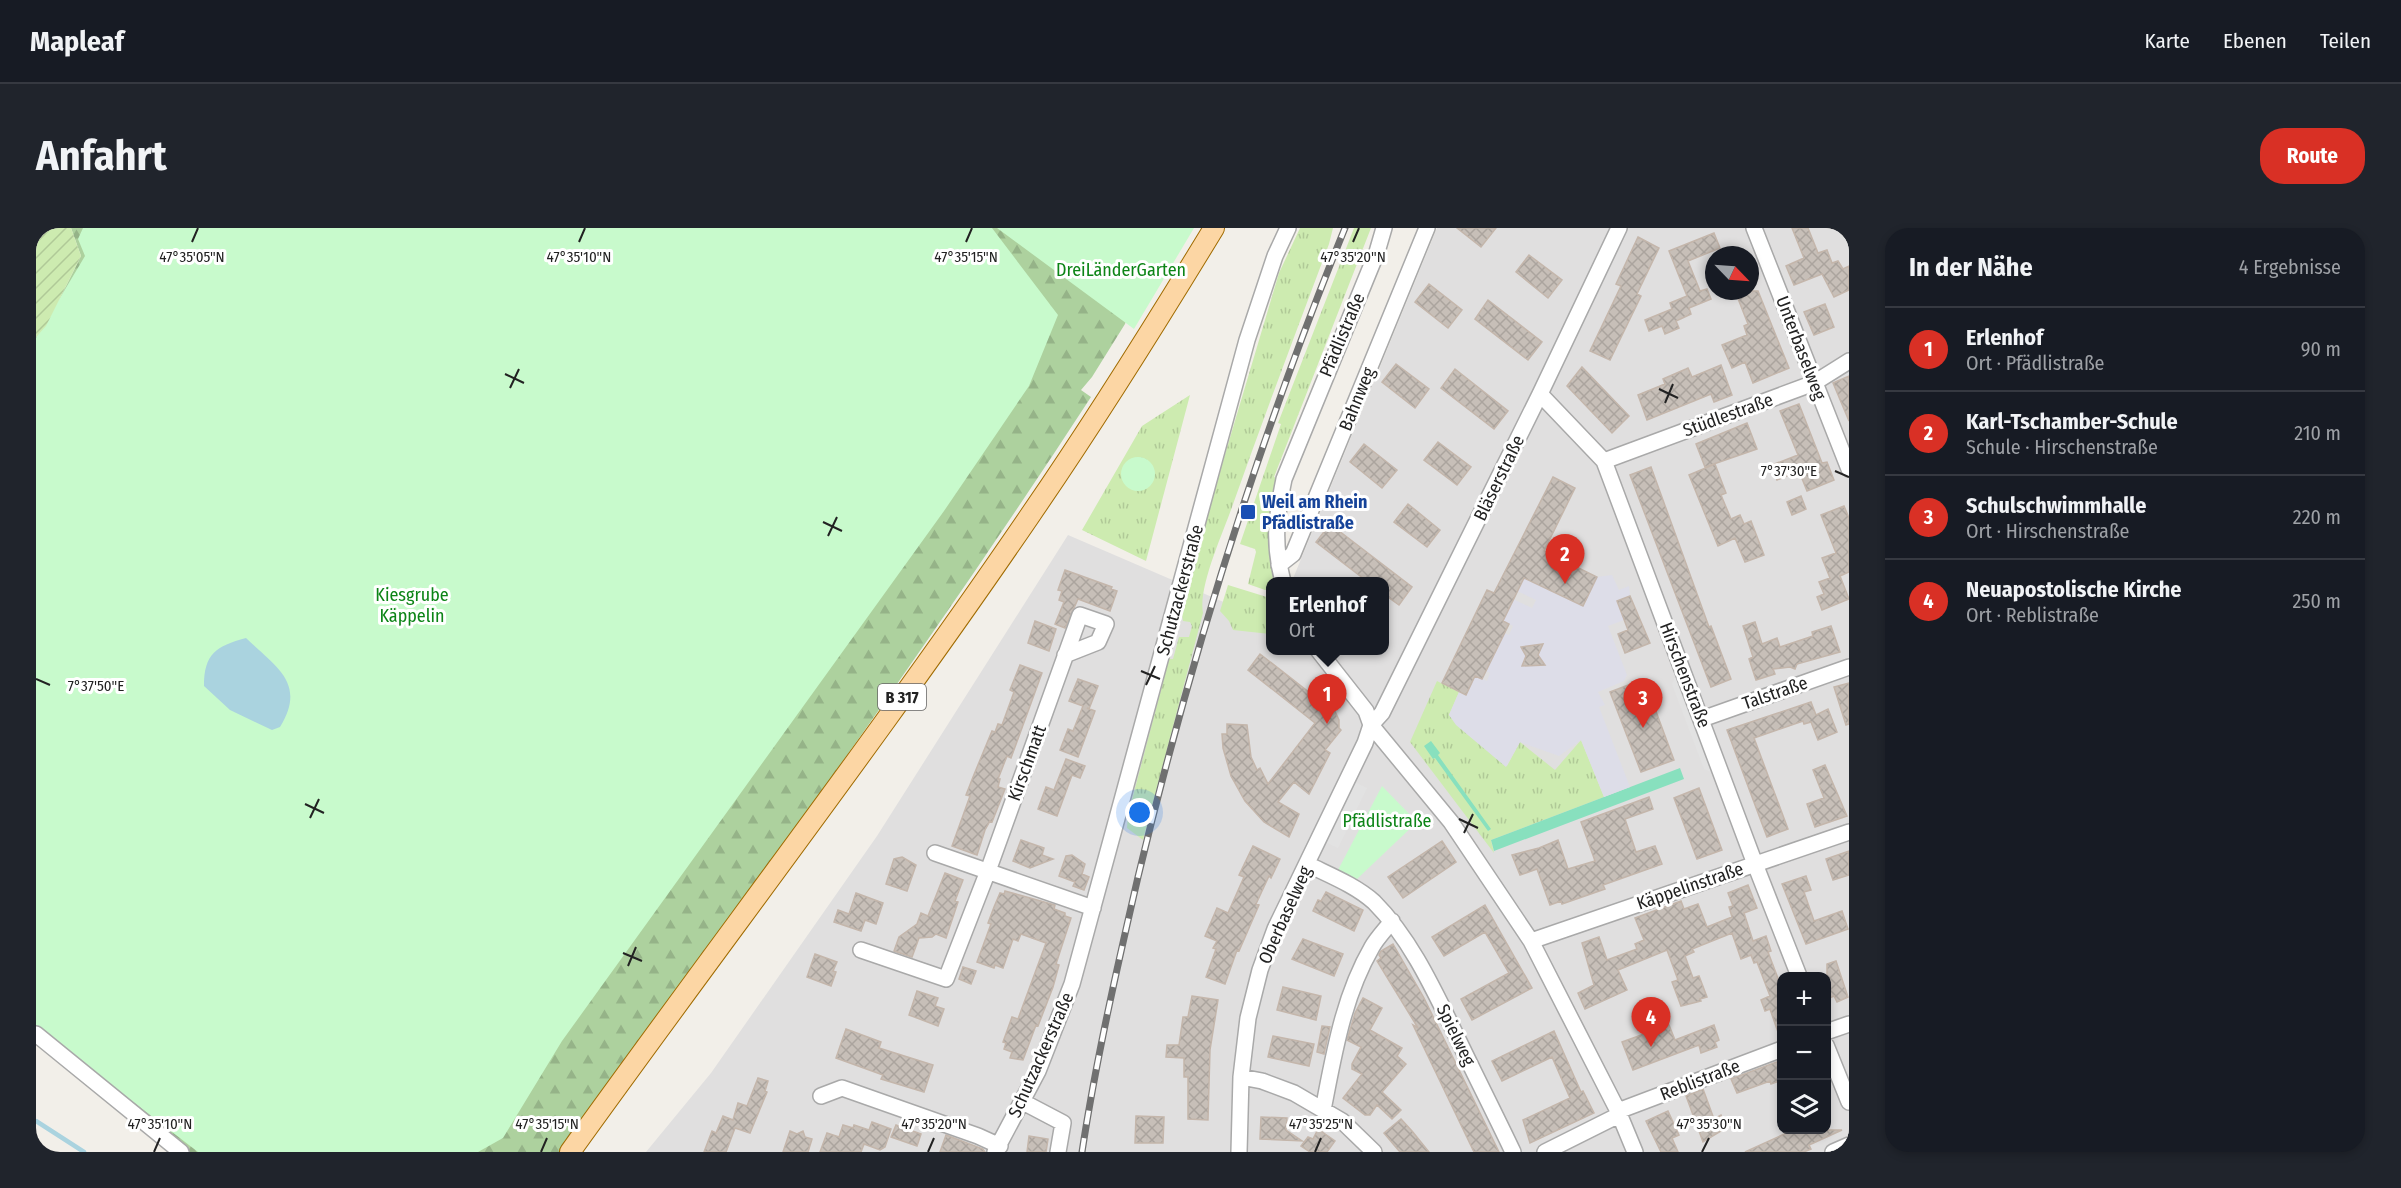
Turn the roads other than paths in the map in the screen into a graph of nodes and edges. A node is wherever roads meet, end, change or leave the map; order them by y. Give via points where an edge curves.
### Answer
1 (1214, 228) edge
2 (1288, 228) edge
3 (1384, 228) edge
4 (1427, 228) edge
5 (1619, 228) edge
6 (1754, 228) edge
7 (1849, 361) edge
8 (1814, 383) junction
9 (1540, 394) junction
10 (1604, 461) junction
11 (1849, 469) edge
12 (1279, 565) junction
13 (1282, 577) edge
14 (1065, 655) dead end
15 (1320, 655) edge
16 (1849, 667) edge
17 (1702, 719) junction
18 (1371, 725) junction
19 (1849, 832) edge
20 (935, 853) dead end
21 (1307, 864) junction
22 (1755, 864) junction
23 (988, 871) junction
24 (1093, 908) junction
25 (1392, 921) junction
26 (1531, 941) junction
27 (861, 950) dead end
28 (1797, 972) edge
29 (1849, 1023) edge
30 (1831, 1030) edge
31 (36, 1034) edge
32 (1777, 1051) edge
33 (1831, 1055) edge
34 (1241, 1077) junction
35 (821, 1096) dead end
36 (1023, 1102) junction
37 (1849, 1102) edge
38 (1323, 1110) junction
39 (1619, 1113) junction
40 (1849, 1144) edge
41 (998, 1149) edge
42 (181, 1152) edge
43 (570, 1152) edge
44 (1058, 1152) edge
45 (1239, 1152) edge
46 (1374, 1152) edge
47 (1513, 1152) edge
48 (1545, 1152) edge
49 (1635, 1152) edge
50 (1833, 1152) edge

1 - 43 main road, B 317 via 1031,514 850,770
2 - 24 street, Schutzackerstraße via 1247,340
3 - 12 street, Pfädlistraße via 1284,479 1276,517
4 - 12 street, Bahnweg via 1293,554
5 - 9 street, Bläserstraße
6 - 8 street, Unterbaselweg
7 - 8 street, Stüdlestraße
8 - 10 street, Stüdlestraße
8 - 11 street, Unterbaselweg
9 - 10 street, Hirschenstraße
9 - 18 street, Bläserstraße via 1382,713
10 - 17 street, Hirschenstraße
12 - 13 street, Pfädlistraße
14 - 23 street, Kirschmatt
15 - 18 street via 1366,711
16 - 17 street, Talstraße
17 - 22 street, Hirschenstraße
18 - 21 street, Oberbaselweg
18 - 26 street via 1451,822
19 - 22 street, Käppelinstraße
20 - 23 street
21 - 25 street, Spielweg via 1353,887
21 - 34 street, Oberbaselweg via 1260,970 1248,1017
22 - 26 street, Käppelinstraße
22 - 28 street, Hirschenstraße
23 - 24 street
23 - 27 street, Kirschmatt via 946,979
24 - 36 street, Schutzackerstraße via 1072,984
25 - 38 street via 1373,945 1354,983
25 - 47 street, Spielweg via 1442,1007
26 - 39 street
29 - 30 street
31 - 42 street
32 - 39 street, Reblistraße
33 - 37 street
34 - 38 street via 1262,1081
34 - 45 street, Oberbaselweg
35 - 41 street via 843,1088 978,1136
36 - 41 street, Schutzackerstraße
36 - 44 street via 1063,1123
38 - 46 street via 1342,1121
39 - 48 street, Reblistraße
39 - 49 street
40 - 50 street

